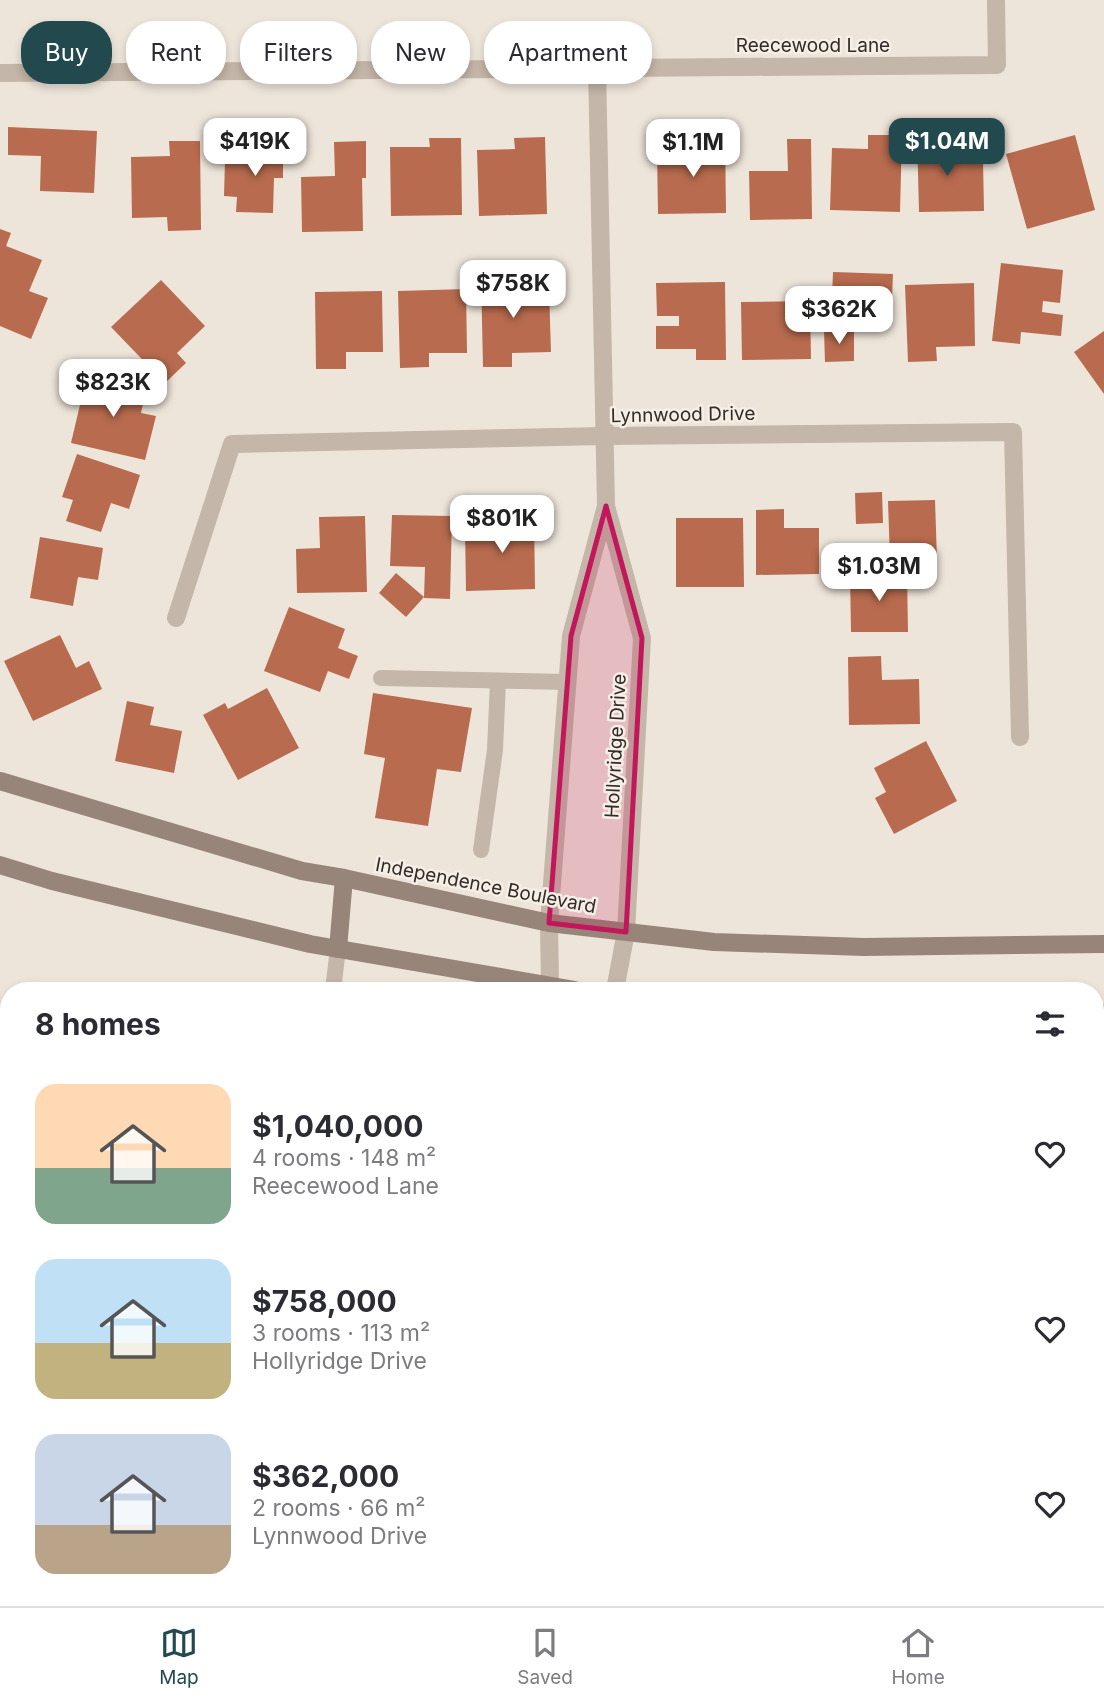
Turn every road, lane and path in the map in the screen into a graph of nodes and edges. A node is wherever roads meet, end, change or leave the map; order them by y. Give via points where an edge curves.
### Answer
1 (996, 0) edge
2 (652, 67) edge
3 (484, 68) edge
4 (0, 73) edge
5 (597, 84) edge
6 (605, 436) junction
7 (606, 506) junction
8 (176, 618) dead end
9 (381, 678) dead end
10 (498, 681) junction
11 (568, 682) junction
12 (1020, 737) dead end
13 (0, 781) edge
14 (481, 850) dead end
15 (0, 864) edge
16 (344, 878) junction
17 (549, 923) junction
18 (626, 932) junction
19 (1104, 944) edge
20 (338, 949) junction
21 (334, 982) edge
22 (527, 982) edge
23 (550, 982) edge
24 (617, 982) edge

1 - 2 street, Reecewood Lane via 997,65
3 - 4 street, Reecewood Lane
5 - 6 street, Hollyridge Drive
6 - 7 street, Hollyridge Drive
6 - 8 street, Lynnwood Drive via 232,444
6 - 12 street, Lynnwood Drive via 1013,432
7 - 11 street, Hollyridge Drive via 571,636
7 - 18 street, Hollyridge Drive via 642,638
9 - 10 lane
10 - 11 lane
10 - 14 lane via 495,750
11 - 17 street, Hollyridge Drive
13 - 16 main road, Independence Boulevard via 302,871
15 - 20 main road via 52,881
16 - 17 main road, Independence Boulevard
16 - 20 main road
17 - 18 main road, Independence Boulevard
17 - 23 street, Hollyridge Drive
18 - 19 main road, Independence Boulevard via 714,942 864,947
18 - 24 street, Hollyridge Drive
20 - 21 lane
20 - 22 main road

